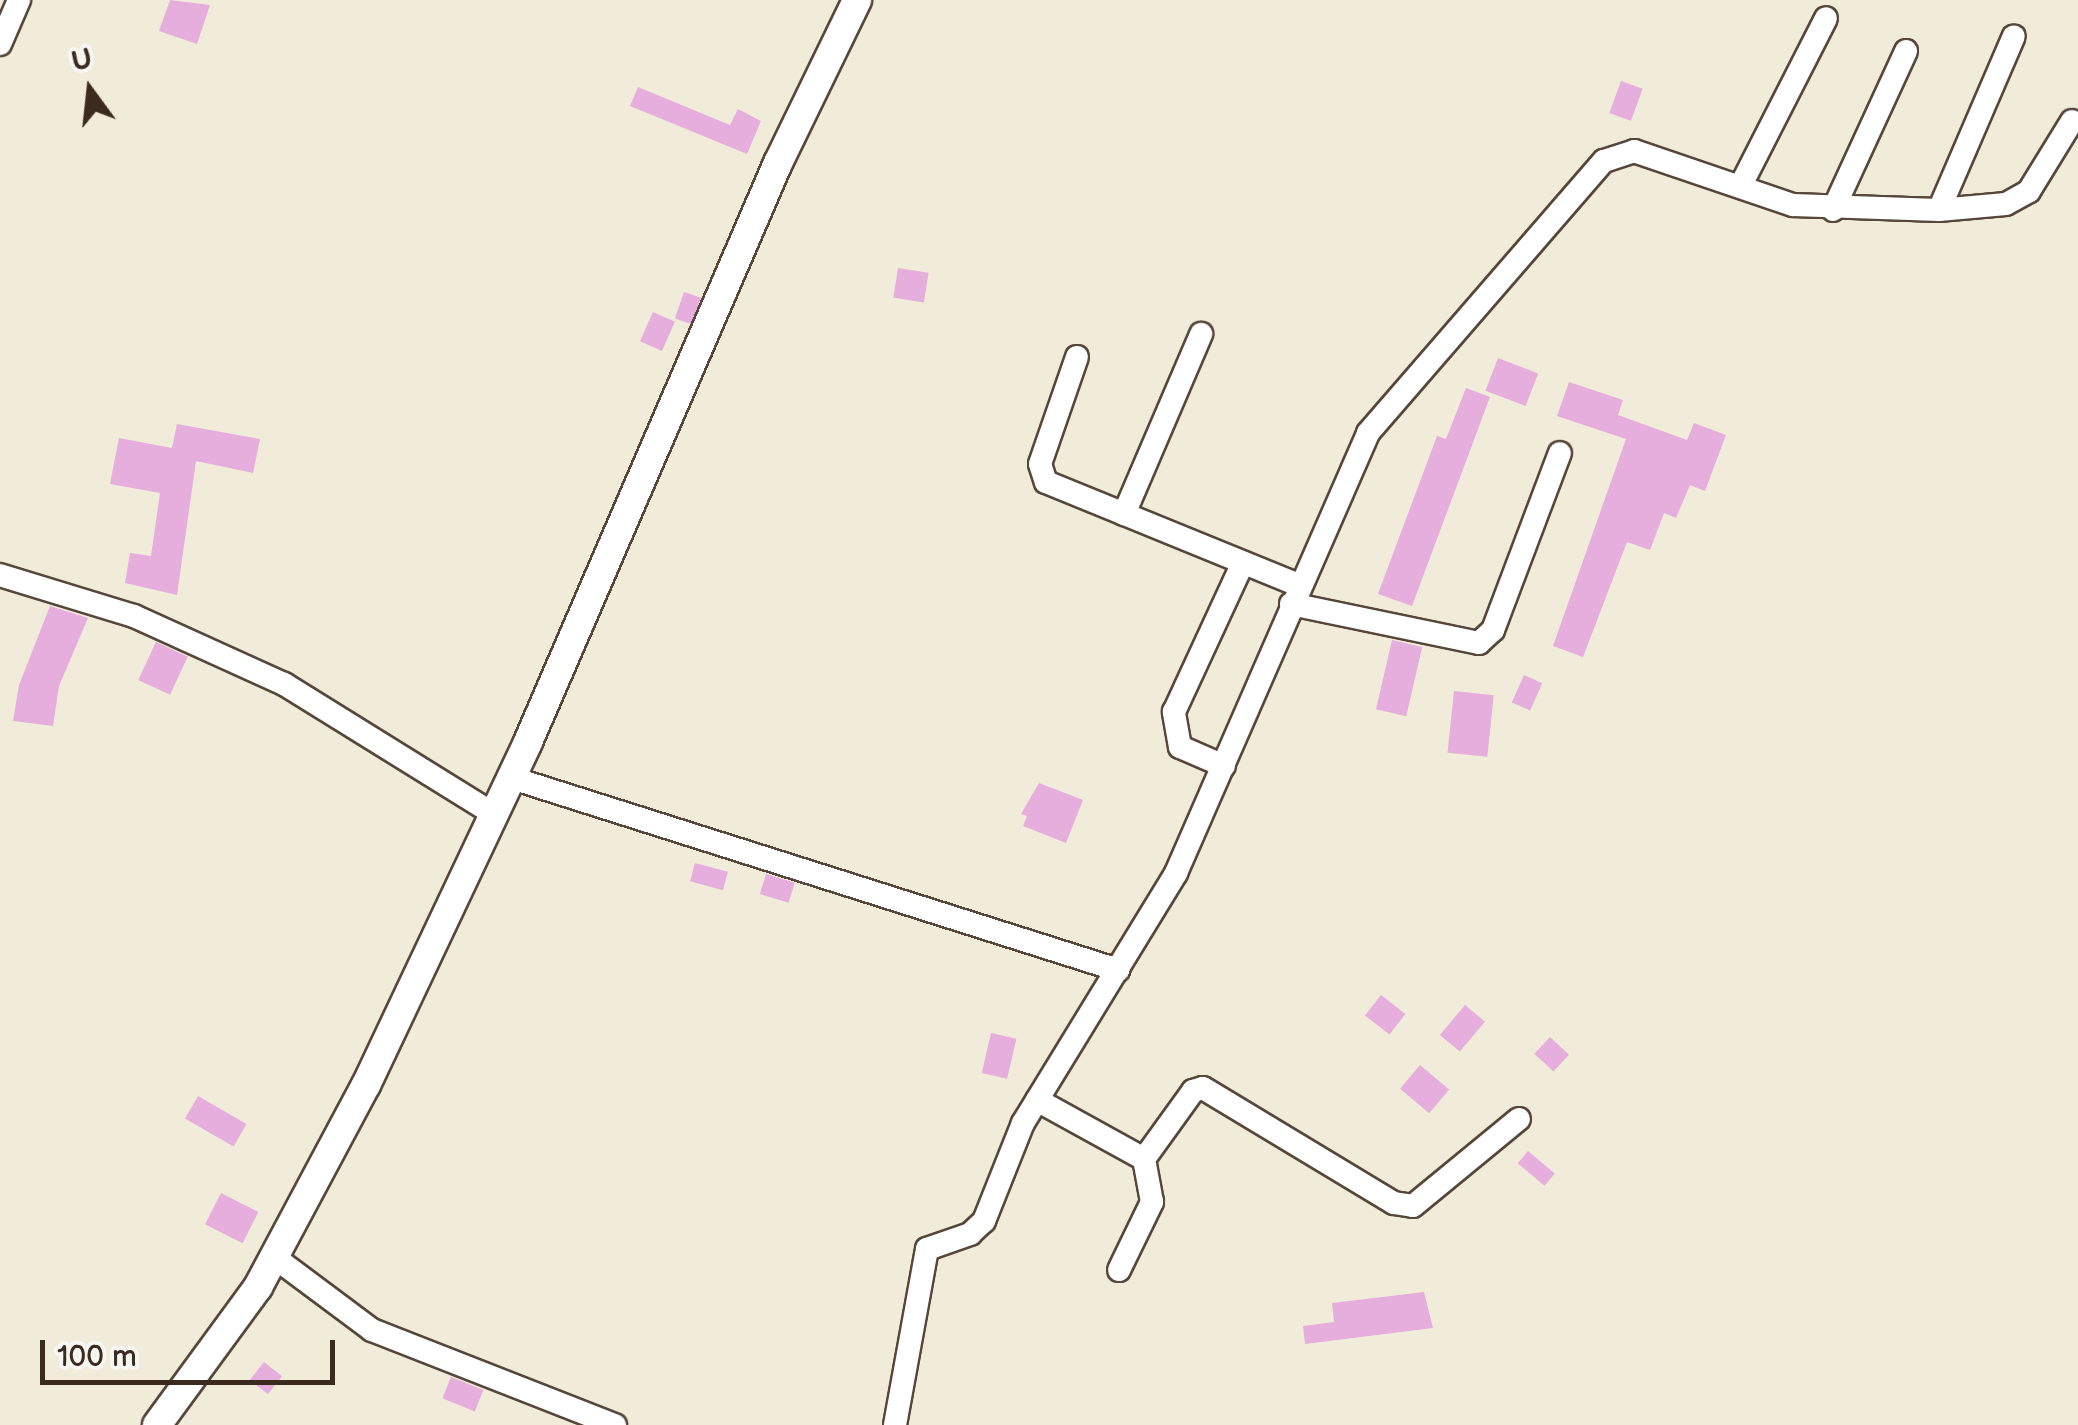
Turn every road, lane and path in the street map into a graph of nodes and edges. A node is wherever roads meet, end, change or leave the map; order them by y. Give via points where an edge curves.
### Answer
1 (19, 0) edge
2 (858, 0) edge
3 (1826, 18) dead end
4 (2014, 36) dead end
5 (0, 44) edge
6 (1906, 51) dead end
7 (2072, 121) dead end
8 (1741, 186) junction
9 (1834, 210) junction
10 (1939, 210) junction
11 (1201, 334) dead end
12 (1077, 357) dead end
13 (1560, 453) dead end
14 (1124, 514) junction
15 (1242, 562) junction
16 (0, 575) edge
17 (1295, 594) junction
18 (1224, 766) junction
19 (512, 778) junction
20 (495, 815) junction
21 (1118, 970) junction
22 (1037, 1100) junction
23 (1520, 1119) dead end
24 (1144, 1159) junction
25 (274, 1257) junction
26 (1119, 1270) dead end
27 (157, 1425) edge
28 (615, 1425) edge
29 (895, 1425) edge

1 - 5 street
2 - 19 main road via 778,163
3 - 8 street
4 - 10 street
6 - 9 street
7 - 10 street via 2028,191 2006,204
8 - 9 street via 1792,205
8 - 17 street via 1634,151 1604,162 1378,417
9 - 10 street
11 - 14 street
12 - 14 street via 1041,476
13 - 17 street via 1488,638 1468,644
14 - 15 street
15 - 17 street
15 - 18 street via 1174,712 1180,747
16 - 20 street via 134,616 284,684
17 - 18 street
18 - 21 street via 1176,874
19 - 20 main road
19 - 21 street
20 - 25 main road via 366,1085
21 - 22 street
22 - 24 street
22 - 29 street via 978,1228 927,1249
23 - 24 street via 1413,1206 1394,1203 1203,1088 1194,1091
24 - 26 street via 1152,1202
25 - 27 main road via 213,1356
25 - 28 street via 372,1330

